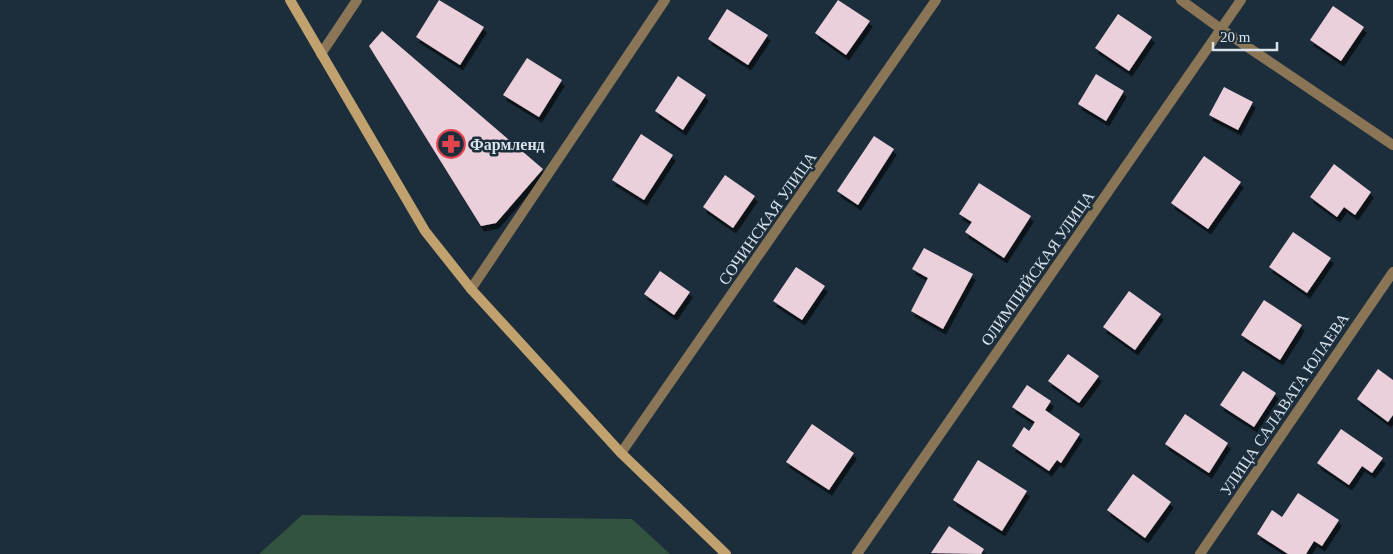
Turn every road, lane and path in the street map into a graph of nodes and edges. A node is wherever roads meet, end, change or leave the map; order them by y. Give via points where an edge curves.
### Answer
1 (290, 0) edge
2 (357, 0) edge
3 (665, 0) edge
4 (936, 0) edge
5 (1181, 0) edge
6 (1241, 0) edge
7 (1221, 29) junction
8 (321, 54) junction
9 (1393, 145) edge
10 (1393, 272) edge
11 (471, 289) junction
12 (622, 454) junction
13 (726, 554) edge
14 (857, 554) edge
15 (1200, 554) edge

1 - 8 main road
2 - 8 street
3 - 11 street
4 - 12 street, СОЧИНСКАЯ УЛИЦА
5 - 7 street
6 - 7 street, ОЛИМПИЙСКАЯ УЛИЦА
7 - 9 street
7 - 14 street, ОЛИМПИЙСКАЯ УЛИЦА
8 - 11 main road via 425,231
10 - 15 street, УЛИЦА САЛАВАТА ЮЛАЕВА
11 - 12 main road
12 - 13 main road

